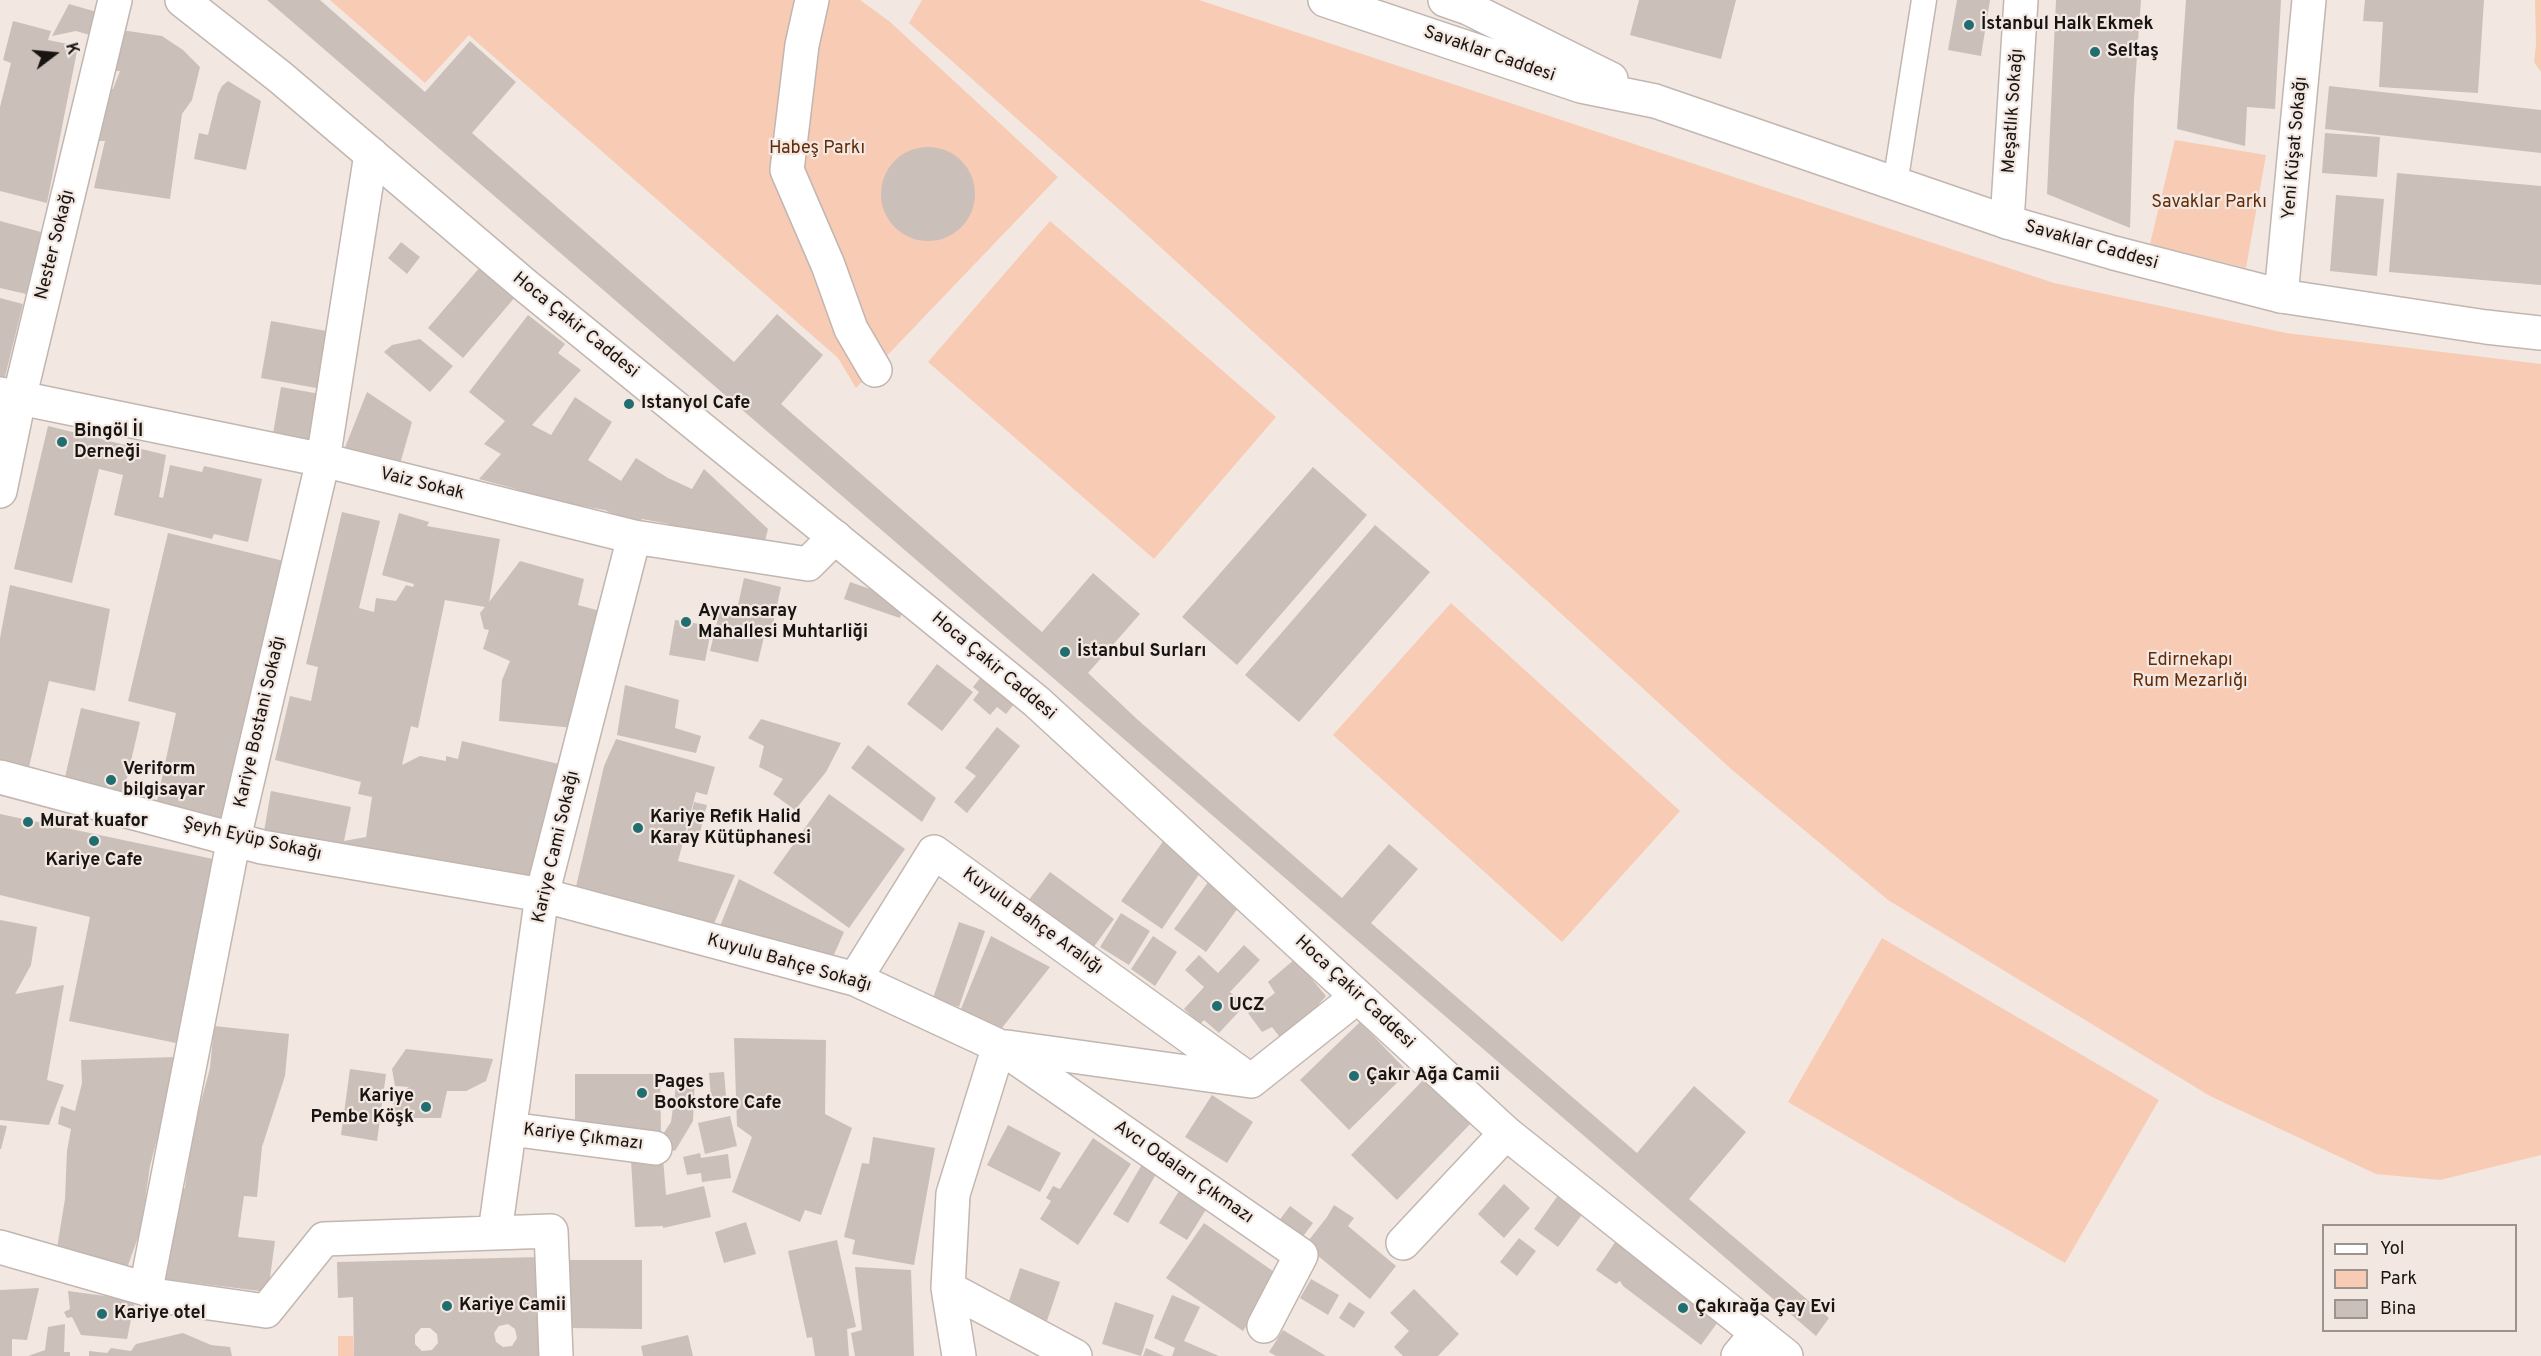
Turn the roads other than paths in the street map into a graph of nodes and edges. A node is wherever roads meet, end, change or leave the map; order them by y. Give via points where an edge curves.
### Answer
1 (115, 0) edge
2 (182, 0) edge
3 (812, 0) edge
4 (1325, 0) edge
5 (1445, 0) edge
6 (1924, 0) edge
7 (2021, 0) edge
8 (2310, 0) edge
9 (1655, 101) junction
10 (371, 154) junction
11 (1895, 184) junction
12 (2007, 222) junction
13 (2281, 296) junction
14 (2541, 333) edge
15 (875, 370) dead end
16 (9, 396) edge
17 (323, 460) junction
18 (0, 491) edge
19 (634, 537) junction
20 (835, 537) junction
21 (0, 777) edge
22 (234, 838) junction
23 (542, 895) junction
24 (855, 979) junction
25 (1357, 997) junction
26 (999, 1046) junction
27 (1251, 1081) junction
28 (510, 1129) junction
29 (1506, 1133) junction
30 (655, 1148) dead end
31 (495, 1232) junction
32 (1403, 1243) dead end
33 (0, 1247) edge
34 (948, 1288) junction
35 (146, 1289) junction
36 (1264, 1326) dead end
37 (1747, 1344) edge
38 (556, 1356) edge
39 (959, 1356) edge
40 (1074, 1356) edge
41 (1786, 1356) edge

1 - 16 street, Nester Sokağı
2 - 10 street, Hoca Çakir Caddesi
3 - 15 street via 802,45 787,170 851,329
4 - 9 street, Savaklar Caddesi via 1581,86
5 - 9 street, Savaklar Caddesi
6 - 11 lane
7 - 12 street, Meşatlık Sokağı
8 - 13 street, Yeni Küşat Sokağı
9 - 11 street, Savaklar Caddesi
10 - 17 street, Kariye Bostani Sokağı
10 - 20 street, Hoca Çakir Caddesi via 526,286
11 - 12 street, Savaklar Caddesi
12 - 13 street, Savaklar Caddesi
13 - 14 street, Savaklar Caddesi
16 - 17 street, Vaiz Sokak
16 - 18 street, Nester Sokağı
17 - 19 street, Vaiz Sokak
17 - 22 street, Kariye Bostani Sokağı
19 - 20 street, Vaiz Sokak via 808,564
19 - 23 street, Kariye Cami Sokağı
20 - 25 street, Hoca Çakir Caddesi via 1036,702
21 - 22 street, Şeyh Eyüp Sokağı
22 - 23 street, Şeyh Eyüp Sokağı via 262,847
22 - 35 street, Kariye Bostani Sokağı
23 - 24 street, Kuyulu Bahçe Sokağı
23 - 28 street, Kariye Cami Sokağı
24 - 26 street, Kuyulu Bahçe Sokağı
24 - 27 street, Kuyulu Bahçe Aralığı via 934,852
25 - 27 street
25 - 29 street, Hoca Çakir Caddesi
26 - 27 street
26 - 34 street via 953,1194
26 - 36 street, Avcı Odaları Çıkmazı via 1301,1255
28 - 30 street, Kariye Çıkmazı
28 - 31 street, Kariye Cami Sokağı
29 - 32 street
29 - 37 street, Hoca Çakir Caddesi
31 - 35 street via 324,1239 266,1311 160,1296
31 - 38 street via 551,1231
33 - 35 street
34 - 39 street
34 - 40 street
37 - 41 street, Hoca Çakir Caddesi

